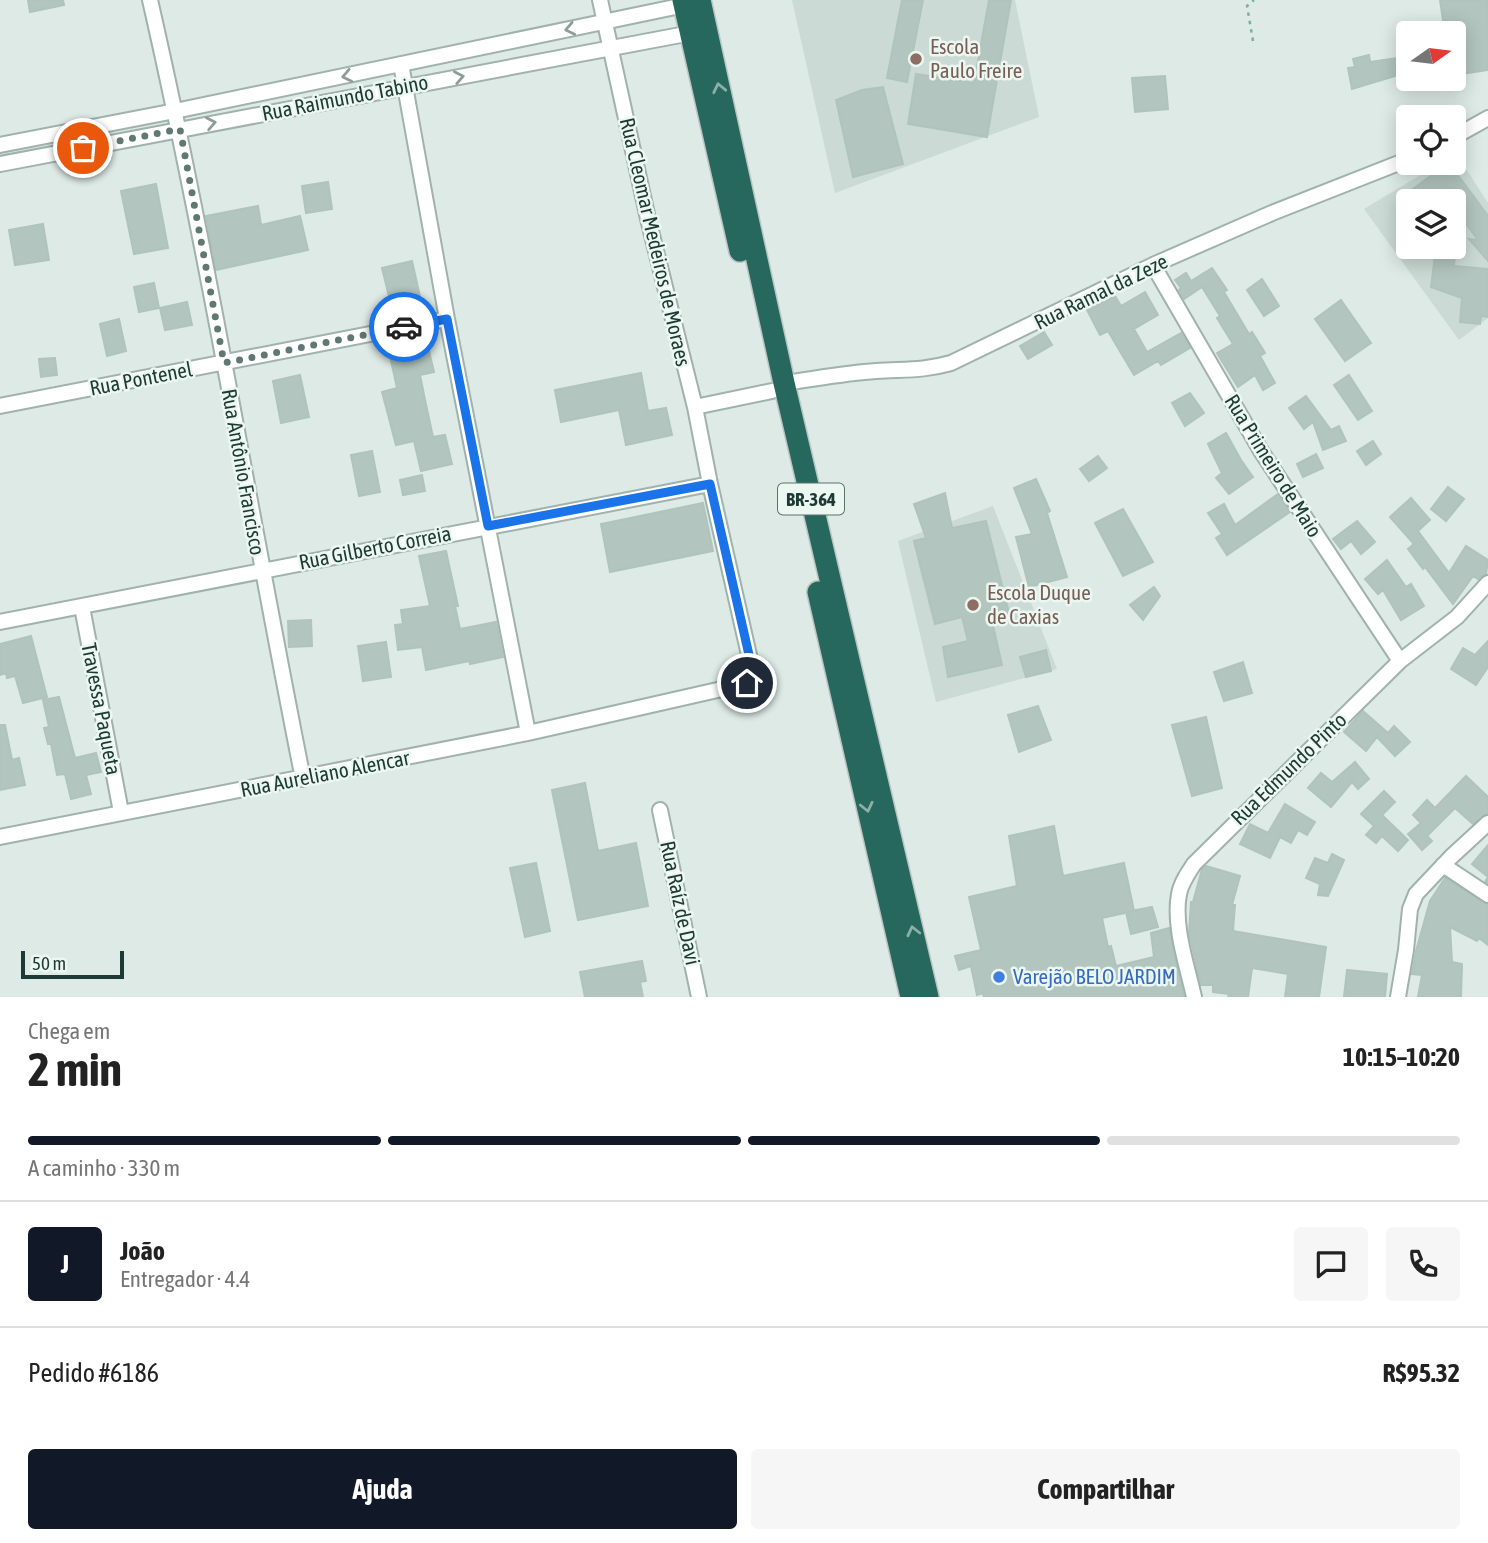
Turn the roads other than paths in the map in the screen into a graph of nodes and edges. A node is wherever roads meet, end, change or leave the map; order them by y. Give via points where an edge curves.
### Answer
1 (150, 0) edge
2 (600, 0) edge
3 (695, 2) edge
4 (604, 22) junction
5 (691, 33) junction
6 (611, 49) junction
7 (401, 64) junction
8 (405, 87) junction
9 (175, 111) junction
10 (1488, 118) edge
11 (180, 129) junction
12 (1466, 130) edge
13 (31, 139) junction
14 (0, 145) edge
15 (34, 158) junction
16 (0, 164) edge
17 (1396, 164) edge
18 (1153, 265) junction
19 (447, 319) junction
20 (224, 363) junction
21 (778, 387) junction
22 (0, 406) edge
23 (695, 407) junction
24 (710, 484) junction
25 (488, 526) junction
26 (261, 571) junction
27 (1488, 583) edge
28 (82, 607) junction
29 (0, 622) edge
30 (1401, 661) junction
31 (528, 733) junction
32 (303, 779) junction
33 (660, 810) dead end
34 (121, 812) junction
35 (1488, 823) edge
36 (0, 837) edge
37 (1443, 865) junction
38 (1488, 895) edge
39 (699, 997) edge
40 (911, 997) edge
41 (928, 997) edge
42 (1194, 997) edge
43 (1398, 997) edge

1 - 9 street, Rua Antônio Francisco
2 - 4 street, Rua Cleomar Medeiros de Moraes
3 - 4 street, Rua Raimundo Tabino
3 - 5 highway, BR-364
21 -> 3 highway, BR-364
4 - 6 street, Rua Cleomar Medeiros de Moraes
4 -> 7 street, Rua Raimundo Tabino
5 - 6 street, Rua Raimundo Tabino
5 - 21 highway, BR-364
8 -> 6 street, Rua Raimundo Tabino
6 - 23 street, Rua Cleomar Medeiros de Moraes
7 - 8 street
7 -> 9 street, Rua Raimundo Tabino
11 -> 8 street, Rua Raimundo Tabino
8 - 19 street
9 - 11 street, Rua Antônio Francisco
9 - 13 street, Rua Raimundo Tabino
10 - 12 street
11 - 15 street, Rua Raimundo Tabino
11 - 20 street, Rua Antônio Francisco
13 - 14 street, Rua Raimundo Tabino
13 - 15 street
15 - 16 street, Rua Raimundo Tabino
17 - 18 street, Rua Ramal da Zeze
18 - 21 street, Rua Ramal da Zeze via 951,363
18 - 30 street, Rua Primeiro de Maio via 1261,451
19 - 20 street, Rua Pontenel
19 - 25 street
20 - 22 street, Rua Pontenel
20 - 26 street, Rua Antônio Francisco
21 - 23 street, Rua Ramal da Zeze
21 -> 40 highway, BR-364
41 -> 21 highway, BR-364
23 - 24 street, Rua Cleomar Medeiros de Moraes
24 - 25 street, Rua Gilberto Correia
24 - 31 street, Rua Aureliano Alencar via 751,679
25 - 26 street, Rua Gilberto Correia
25 - 31 street
26 - 28 street, Rua Gilberto Correia
26 - 32 street, Rua Antônio Francisco
27 - 30 street, Rua Edmundo Pinto via 1457,617
28 - 29 street, Rua Gilberto Correia
28 - 34 street, Travessa Paqueta
30 - 42 street, Rua Edmundo Pinto via 1212,845 1185,877 1179,894 1181,938
31 - 32 street, Rua Aureliano Alencar
32 - 34 street, Rua Aureliano Alencar
33 - 39 street, Rua Raíz de Davi
34 - 36 street, Rua Aureliano Alencar
35 - 37 street
37 - 38 street
37 - 43 street via 1411,904

